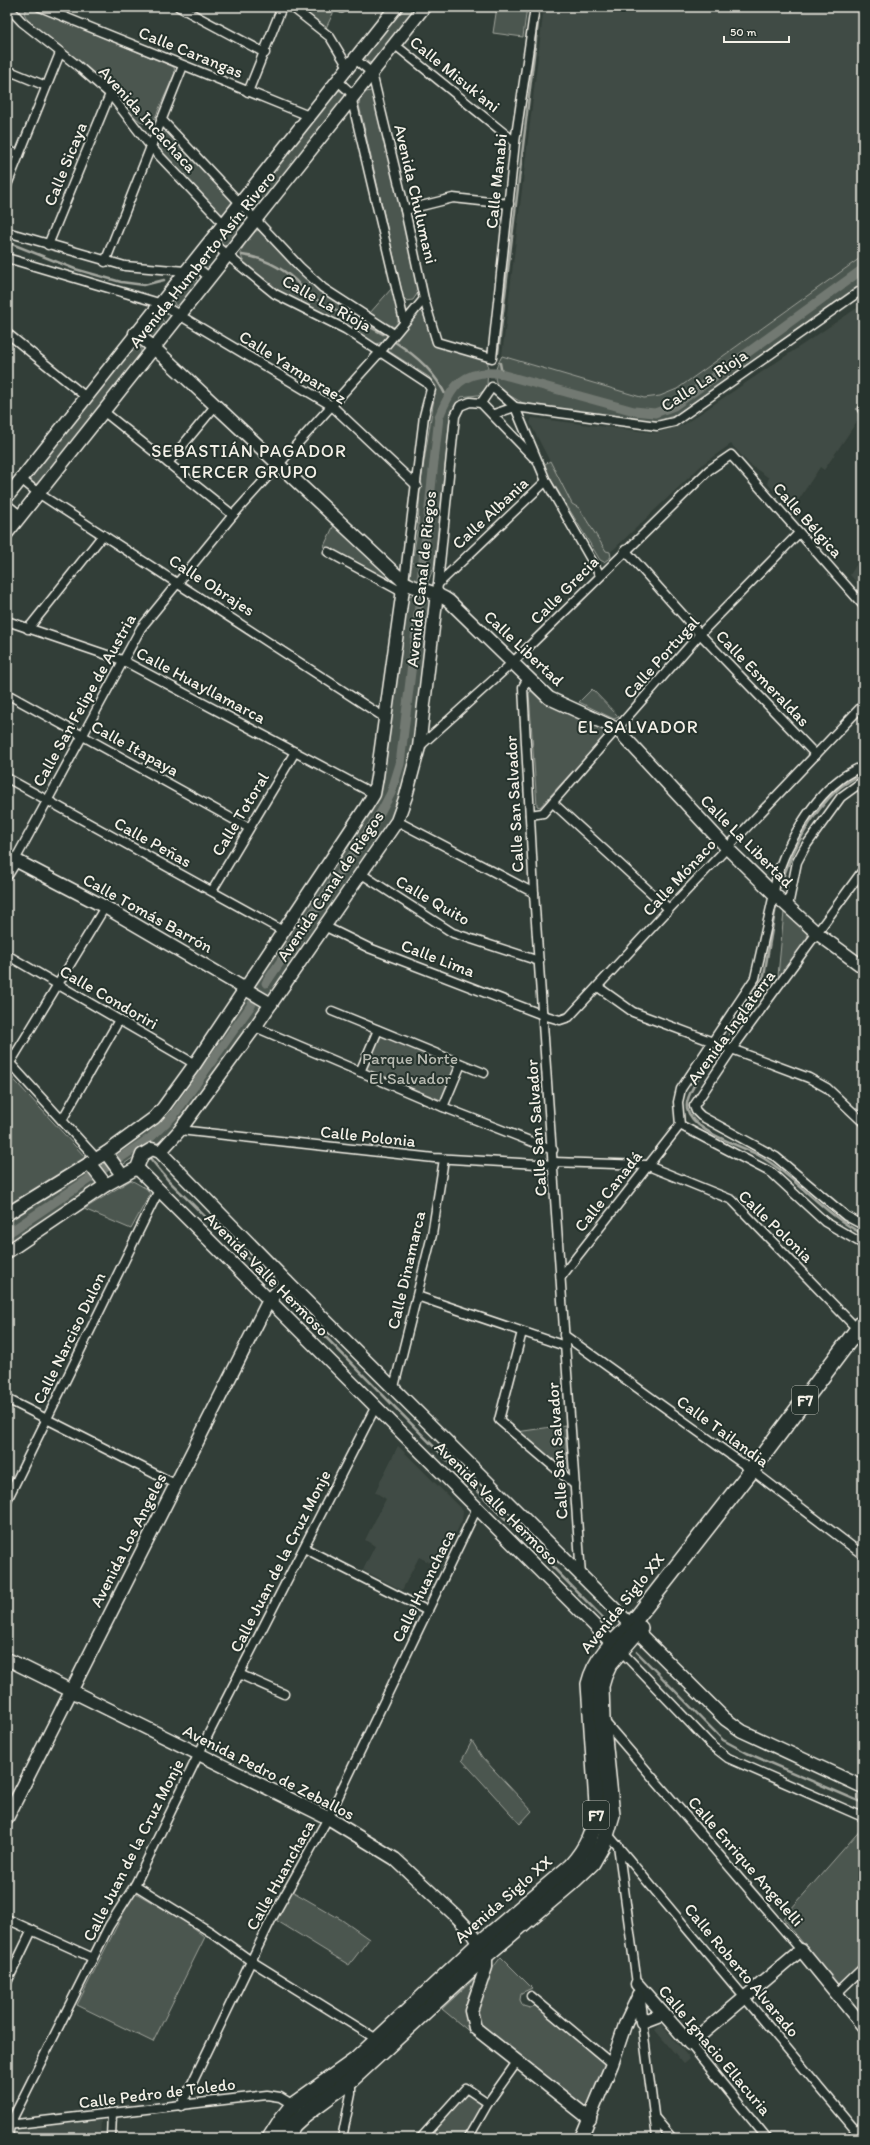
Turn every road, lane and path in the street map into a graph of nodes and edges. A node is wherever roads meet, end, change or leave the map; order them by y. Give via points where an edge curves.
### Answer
1 (40, 7) edge
2 (179, 7) edge
3 (282, 7) edge
4 (292, 7) edge
5 (396, 7) edge
6 (424, 7) edge
7 (535, 7) edge
8 (9, 9) edge
9 (394, 44) junction
10 (60, 53) junction
11 (265, 53) junction
12 (352, 63) junction
13 (183, 66) junction
14 (7, 70) edge
15 (372, 73) junction
16 (338, 81) junction
17 (46, 86) junction
18 (248, 92) junction
19 (110, 94) junction
20 (352, 97) junction
21 (309, 116) junction
22 (161, 119) junction
23 (515, 142) junction
24 (151, 146) junction
25 (7, 150) edge
26 (18, 155) junction
27 (7, 185) edge
28 (242, 203) junction
29 (508, 204) junction
30 (405, 210) junction
31 (256, 220) junction
32 (224, 224) junction
33 (7, 232) edge
34 (210, 241) junction
35 (48, 245) junction
36 (229, 255) junction
37 (7, 258) edge
38 (105, 262) junction
39 (188, 267) junction
40 (210, 278) junction
41 (863, 289) edge
42 (424, 299) junction
43 (159, 303) junction
44 (180, 315) junction
45 (404, 321) junction
46 (7, 333) edge
47 (135, 333) junction
48 (394, 334) junction
49 (437, 342) joint
50 (153, 347) junction
51 (381, 351) junction
52 (431, 389) joint
53 (86, 397) junction
54 (481, 403) junction
55 (216, 405) junction
56 (332, 406) junction
57 (515, 407) junction
58 (103, 411) junction
59 (494, 414) junction
60 (731, 455) joint
61 (536, 460) junction
62 (168, 463) junction
63 (279, 465) junction
64 (21, 480) junction
65 (546, 481) junction
66 (417, 486) junction
67 (38, 493) junction
68 (7, 497) edge
69 (7, 507) edge
70 (233, 515) junction
71 (20, 517) junction
72 (7, 533) edge
73 (800, 533) junction
74 (103, 535) junction
75 (626, 550) junction
76 (328, 552) dead end
77 (600, 574) junction
78 (176, 583) junction
79 (403, 587) junction
80 (438, 588) junction
81 (863, 605) edge
82 (7, 621) edge
83 (28, 629) junction
84 (700, 634) junction
85 (122, 660) junction
86 (512, 663) junction
87 (528, 678) junction
88 (7, 694) edge
89 (863, 705) edge
90 (386, 718) junction
91 (617, 729) junction
92 (81, 735) junction
93 (419, 747) junction
94 (295, 752) junction
95 (816, 755) junction
96 (863, 766) edge
97 (7, 778) edge
98 (863, 781) edge
99 (374, 794) junction
100 (48, 801) junction
101 (553, 803) junction
102 (530, 815) junction
103 (397, 822) junction
104 (249, 828) junction
105 (727, 848) junction
106 (11, 857) edge
107 (863, 870) edge
108 (360, 873) junction
109 (7, 874) edge
110 (212, 891) junction
111 (534, 893) junction
112 (774, 894) junction
113 (788, 906) junction
114 (105, 907) junction
115 (668, 909) junction
116 (324, 926) junction
117 (285, 932) junction
118 (818, 934) junction
119 (7, 955) edge
120 (539, 961) junction
121 (863, 966) edge
122 (58, 985) junction
123 (598, 986) junction
124 (246, 988) junction
125 (271, 1004) junction
126 (332, 1011) dead end
127 (543, 1015) junction
128 (119, 1020) junction
129 (255, 1027) junction
130 (378, 1030) junction
131 (713, 1043) junction
132 (732, 1049) junction
133 (8, 1062) edge
134 (195, 1064) junction
135 (461, 1064) junction
136 (360, 1072) junction
137 (484, 1073) dead end
138 (443, 1106) junction
139 (62, 1120) junction
140 (863, 1122) edge
141 (680, 1125) junction
142 (180, 1130) junction
143 (553, 1150) junction
144 (160, 1152) junction
145 (444, 1159) junction
146 (554, 1164) junction
147 (646, 1165) junction
148 (105, 1167) junction
149 (137, 1168) junction
150 (159, 1190) junction
151 (7, 1214) edge
152 (863, 1225) edge
153 (863, 1244) edge
154 (7, 1252) edge
155 (562, 1277) junction
156 (287, 1282) junction
157 (417, 1296) junction
158 (269, 1300) junction
159 (862, 1331) edge
160 (522, 1332) junction
161 (564, 1335) junction
162 (565, 1346) junction
163 (394, 1387) junction
164 (7, 1399) edge
165 (376, 1406) junction
166 (46, 1418) junction
167 (755, 1472) junction
168 (175, 1484) junction
169 (575, 1485) junction
170 (7, 1500) edge
171 (477, 1508) junction
172 (304, 1548) junction
173 (863, 1555) edge
174 (581, 1577) junction
175 (428, 1611) junction
176 (634, 1628) junction
177 (616, 1647) junction
178 (7, 1659) edge
179 (239, 1674) junction
180 (70, 1690) junction
181 (284, 1694) dead end
182 (602, 1719) junction
183 (199, 1755) junction
184 (863, 1787) edge
185 (11, 1801) edge
186 (863, 1817) edge
187 (7, 1818) edge
188 (328, 1818) junction
189 (601, 1830) junction
190 (618, 1844) junction
191 (135, 1885) junction
192 (7, 1919) edge
193 (32, 1930) junction
194 (483, 1950) junction
195 (801, 1950) junction
196 (94, 1958) junction
197 (251, 1961) junction
198 (863, 1968) edge
199 (7, 1982) edge
200 (637, 1984) junction
201 (837, 1993) junction
202 (531, 1996) dead end
203 (638, 1997) junction
204 (746, 1997) junction
205 (663, 2014) junction
206 (642, 2022) junction
207 (863, 2026) edge
208 (378, 2040) junction
209 (690, 2044) junction
210 (517, 2062) junction
211 (612, 2064) junction
212 (348, 2074) junction
213 (488, 2103) junction
214 (181, 2106) junction
215 (299, 2109) junction
216 (112, 2113) junction
217 (655, 2118) junction
218 (590, 2119) junction
219 (9, 2124) edge
220 (863, 2125) edge
221 (859, 2135) edge
222 (8, 2138) edge
223 (111, 2138) edge
224 (270, 2138) edge
225 (284, 2138) edge
226 (342, 2138) edge
227 (421, 2138) edge
228 (468, 2138) edge
229 (581, 2138) edge
230 (657, 2138) edge
231 (672, 2138) edge
232 (767, 2138) edge
233 (850, 2138) edge

1 - 13 street, Calle Carangas
2 - 11 street
3 - 11 street
4 - 12 street via 330,37
5 - 12 street, Avenida Humberto Asín Rivero
6 - 9 street, Avenida Humberto Asín Rivero
7 - 23 street, Calle Manabi
8 - 10 street, Avenida Incachaca
9 - 15 street, Avenida Humberto Asín Rivero
9 - 23 street, Calle Misuk'ani
10 - 17 street
10 - 19 street, Avenida Incachaca
11 - 18 street
12 - 15 street
12 - 16 street, Avenida Humberto Asín Rivero
13 - 18 street, Calle Carangas
13 - 22 street
14 - 17 street
15 - 20 street, Avenida Humberto Asín Rivero
15 - 30 street, Avenida Chulumani
16 - 20 street
16 - 21 street, Avenida Humberto Asín Rivero
17 - 26 street
18 - 21 street, Calle Carangas
19 - 24 street, Avenida Incachaca
19 - 35 street, Calle Sicaya
20 - 31 street, Avenida Humberto Asín Rivero
20 - 45 street
21 - 28 street, Avenida Humberto Asín Rivero
22 - 24 street
22 - 28 street, Avenida Incachaca
23 - 29 street, Calle Manabi
24 - 32 street, Avenida Incachaca
24 - 38 street
25 - 26 street
26 - 27 street
28 - 31 street, Calle La Rioja
28 - 32 street, Avenida Humberto Asín Rivero
29 - 30 street via 453,198
29 - 49 street, Calle Manabi via 492,358
30 - 42 street, Avenida Chulumani
31 - 36 street, Avenida Humberto Asín Rivero
31 - 48 street, Calle La Rioja via 323,288
32 - 34 street, Avenida Humberto Asín Rivero
33 - 35 street
34 - 36 street, Calle La Rioja
34 - 39 street, Avenida Humberto Asín Rivero
35 - 38 street
36 - 40 street, Avenida Humberto Asín Rivero
36 - 51 street, Calle La Rioja via 275,294 345,329
37 - 43 street, Calle Yamparaez
38 - 39 street via 124,266
39 - 40 street
39 - 43 street, Avenida Humberto Asín Rivero
40 - 44 street, Avenida Humberto Asín Rivero
41 - 57 street, Calle La Rioja via 674,422 656,426
42 - 45 street, Calle San Felipe de Austria
42 - 49 street, Avenida Chulumani
43 - 44 street, Calle Yamparaez
43 - 47 street, Avenida Humberto Asín Rivero
44 - 50 street, Avenida Humberto Asín Rivero
44 - 56 street, Calle Yamparaez
45 - 48 street, Calle San Felipe de Austria
46 - 53 street
47 - 50 street
47 - 53 street, Avenida Humberto Asín Rivero
48 - 51 street, Calle San Felipe de Austria
50 - 55 street
50 - 58 street, Avenida Humberto Asín Rivero
51 - 52 street, Calle La Rioja via 427,383
51 - 56 street, Calle San Felipe de Austria
52 - 66 street, Avenida Canal de Riegos via 424,416
53 - 64 street, Avenida Humberto Asín Rivero
54 - 57 street via 492,387
54 - 59 street
54 - 80 street, Avenida Canal de Riegos via 470,402 460,406 455,416
55 - 62 street
55 - 63 street
56 - 63 street, Calle San Felipe de Austria
56 - 66 street, Calle Yamparaez
57 - 59 street, Calle La Rioja
57 - 61 street
58 - 62 street
58 - 67 street, Avenida Humberto Asín Rivero
59 - 61 street
60 - 73 street, Calle Bélgica
60 - 75 street, Calle Grecia via 709,470
61 - 65 street
62 - 70 street
63 - 70 street, Calle San Felipe de Austria
63 - 79 street
64 - 67 street, Calle Obrajes
64 - 68 street, Avenida Humberto Asín Rivero
65 - 77 street
65 - 80 street, Calle Albania
66 - 79 street, Avenida Canal de Riegos
67 - 71 street, Avenida Humberto Asín Rivero
67 - 74 street, Calle Obrajes
69 - 71 street
70 - 78 street, Calle San Felipe de Austria
71 - 72 street, Avenida Humberto Asín Rivero
73 - 81 street, Calle Bélgica
73 - 84 street, Calle Portugal
74 - 78 street, Calle Obrajes
74 - 83 street
75 - 77 street, Calle Grecia
75 - 84 street, Calle Esmeraldas
76 - 79 street
77 - 86 street, Calle Grecia
78 - 85 street, Calle San Felipe de Austria via 141,628
78 - 90 street, Calle Obrajes
79 - 80 street
79 - 90 street, Avenida Canal de Riegos
80 - 86 street, Calle Libertad
80 - 93 street, Avenida Canal de Riegos
82 - 83 street, Calle Huayllamarca
83 - 85 street, Calle Huayllamarca
84 - 91 street, Calle Portugal
84 - 95 street, Calle Esmeraldas
85 - 92 street, Calle San Felipe de Austria
85 - 94 street, Calle Huayllamarca
86 - 87 street, Calle Libertad
86 - 93 street, Calle Grecia
87 - 91 street, Calle Libertad via 549,698
87 - 102 street, Calle San Salvador via 523,687
88 - 92 street, Calle Itapaya
89 - 95 street, Calle Mónaco
90 - 99 street, Avenida Canal de Riegos
91 - 101 street, Calle Portugal
91 - 105 street, Calle La Libertad
92 - 100 street, Calle San Felipe de Austria
92 - 104 street, Calle Itapaya
93 - 103 street, Avenida Canal de Riegos
94 - 99 street, Calle Huayllamarca
94 - 104 street, Calle Totoral
95 - 105 street, Calle Mónaco
96 - 112 street, Avenida Inglaterra via 839,780 823,795 789,844 775,882
97 - 100 street, Calle Peñas
98 - 113 street via 841,796 805,847 797,862
99 - 117 street, Avenida Canal de Riegos
100 - 106 street, Calle San Felipe de Austria
100 - 110 street, Calle Peñas
101 - 102 street, Calle Portugal via 540,815
101 - 115 street
102 - 111 street, Calle San Salvador
103 - 108 street, Avenida Canal de Riegos
103 - 111 street
104 - 110 street, Calle Totoral
105 - 112 street, Calle La Libertad
105 - 115 street, Calle Mónaco
106 - 109 street, Calle San Felipe de Austria
106 - 114 street, Calle Tomás Barrón
107 - 118 street, Avenida Inglaterra
108 - 116 street, Avenida Canal de Riegos
108 - 120 street, Calle Quito via 453,933
110 - 117 street, Calle Peñas
111 - 120 street, Calle San Salvador
112 - 113 street, Calle La Libertad
112 - 131 street, Avenida Inglaterra via 756,978
113 - 118 street, Calle La Libertad
114 - 122 street
114 - 124 street, Calle Tomás Barrón
115 - 123 street, Calle Mónaco
116 - 125 street, Avenida Canal de Riegos
116 - 127 street, Calle Lima via 369,948
117 - 124 street, Avenida Canal de Riegos
118 - 121 street, Calle La Libertad
118 - 132 street, Avenida Inglaterra
119 - 122 street, Calle Condoriri
120 - 127 street, Calle San Salvador
122 - 128 street, Calle Condoriri
122 - 133 street
123 - 127 street, Calle Mónaco via 569,1017 560,1020
123 - 131 street via 633,1012
124 - 125 street, Calle Tomás Barrón
124 - 134 street, Avenida Canal de Riegos
125 - 129 street, Avenida Canal de Riegos
126 - 130 street
127 - 143 street, Calle San Salvador
128 - 134 street, Calle Condoriri
128 - 139 street
129 - 136 street
129 - 142 street, Avenida Canal de Riegos
130 - 135 street
130 - 136 street
131 - 132 street
131 - 141 street, Avenida Inglaterra via 681,1089 678,1102
132 - 140 street via 809,1078 827,1088
132 - 152 street, Avenida Inglaterra via 694,1106 696,1111 776,1157 846,1216
133 - 139 street
134 - 148 street, Avenida Canal de Riegos via 154,1118
135 - 137 street
135 - 138 street
136 - 138 street
138 - 143 street
139 - 148 street
141 - 147 street, Calle Canadá
141 - 153 street via 772,1173 824,1222
142 - 144 street, Avenida Canal de Riegos
142 - 145 street, Calle Polonia
143 - 146 street, Calle San Salvador
144 - 149 street via 152,1149 142,1155
144 - 156 street, Avenida Valle Hermoso
145 - 146 street, Calle Polonia
145 - 157 street, Calle Dinamarca via 432,1235
146 - 147 street, Calle Polonia
146 - 155 street, Calle San Salvador
147 - 155 street, Calle Canadá
147 - 159 street, Calle Polonia via 732,1200
148 - 149 street, Avenida Canal de Riegos
148 - 151 street, Avenida Canal de Riegos
148 - 154 street, Avenida Canal de Riegos
149 - 150 street, Avenida Valle Hermoso
150 - 158 street, Avenida Valle Hermoso
150 - 166 street, Calle Narciso Dulon
155 - 161 street, Calle San Salvador
156 - 158 street, Avenida Los Angeles
156 - 163 street, Avenida Valle Hermoso
157 - 160 street
157 - 163 street, Calle Dinamarca
158 - 165 street, Avenida Valle Hermoso
158 - 168 street, Avenida Los Angeles
159 - 167 highway, Avenida Siglo XX / F7
160 - 162 street
160 - 169 street via 499,1420
161 - 162 street, Calle San Salvador
161 - 167 street, Calle Tailandia
162 - 169 street, Calle San Salvador
163 - 174 street, Avenida Valle Hermoso
164 - 166 street
165 - 171 street, Avenida Valle Hermoso
165 - 172 street, Calle Juan de la Cruz Monje
166 - 168 street
166 - 170 street, Calle Narciso Dulon
167 - 173 street, Calle Tailandia
167 - 176 highway, Avenida Siglo XX / F7
168 - 180 street, Avenida Los Angeles
169 - 174 street, Calle San Salvador
171 - 175 street, Calle Huanchaca
171 - 177 street, Avenida Valle Hermoso
172 - 175 street
172 - 179 street, Calle Juan de la Cruz Monje
174 - 176 street, Avenida Valle Hermoso
175 - 188 street, Calle Huanchaca
176 - 177 highway, Avenida Siglo XX / F7
176 - 184 street, Avenida Valle Hermoso via 724,1719 742,1731
177 - 182 highway, Avenida Siglo XX / F7 via 602,1686
177 - 186 street, Avenida Valle Hermoso via 710,1744 728,1758
177 - 189 highway, Avenida Siglo XX / F7 via 593,1669 589,1684
178 - 180 street, Avenida Pedro de Zeballos
179 - 181 street
179 - 183 street, Calle Juan de la Cruz Monje
180 - 183 street, Avenida Pedro de Zeballos
180 - 185 street, Avenida Los Angeles
182 - 189 highway, Avenida Siglo XX / F7 via 612,1808
182 - 195 street, Calle Enrique Angelelli
183 - 188 street, Avenida Pedro de Zeballos
183 - 191 street, Calle Juan de la Cruz Monje
185 - 187 street, Avenida Los Angeles
188 - 194 street, Avenida Pedro de Zeballos via 395,1858 455,1915
188 - 197 street, Calle Huanchaca via 289,1886
189 - 190 street, Calle Roberto Alvarado
189 - 194 highway, Avenida Siglo XX / F7 via 590,1839 583,1853 571,1866
190 - 200 street
190 - 204 street, Calle Roberto Alvarado
191 - 196 street, Calle Juan de la Cruz Monje via 109,1926
191 - 197 street via 212,1933
192 - 193 street
193 - 196 street
193 - 199 street
194 - 208 highway, Avenida Siglo XX / F7
194 - 210 street via 486,1967 473,2003 471,2018 480,2032
194 - 212 highway, Avenida Siglo XX / F7
195 - 201 street, Calle Enrique Angelelli
195 - 204 street
196 - 219 street, Calle Juan de la Cruz Monje
197 - 208 street
197 - 214 street, Calle Huanchaca
198 - 201 street
200 - 203 street
200 - 205 street, Calle Ignacio Ellacuria
201 - 207 street, Calle Enrique Angelelli
202 - 211 street
203 - 206 street
203 - 211 street via 626,2022
204 - 209 street
204 - 221 street, Calle Roberto Alvarado
205 - 206 street
205 - 209 street, Calle Ignacio Ellacuria
206 - 217 street
208 - 212 highway, Avenida Siglo XX / F7 via 356,2060
209 - 232 street, Calle Ignacio Ellacuria
210 - 213 street
210 - 218 street
211 - 218 street
212 - 215 highway, Avenida Siglo XX / F7
212 - 226 street via 351,2094
213 - 227 street via 466,2088
213 - 228 street
214 - 215 street, Calle Pedro de Toledo via 267,2095 280,2096
214 - 216 street, Calle Pedro de Toledo
215 - 224 highway, Avenida Siglo XX / F7 via 282,2118
215 - 225 highway, Avenida Siglo XX / F7 via 294,2124
216 - 219 street, Calle Pedro de Toledo
216 - 223 street
217 - 230 street
217 - 231 street
218 - 229 street
219 - 222 street, Calle Juan de la Cruz Monje
220 - 221 street
221 - 233 street

